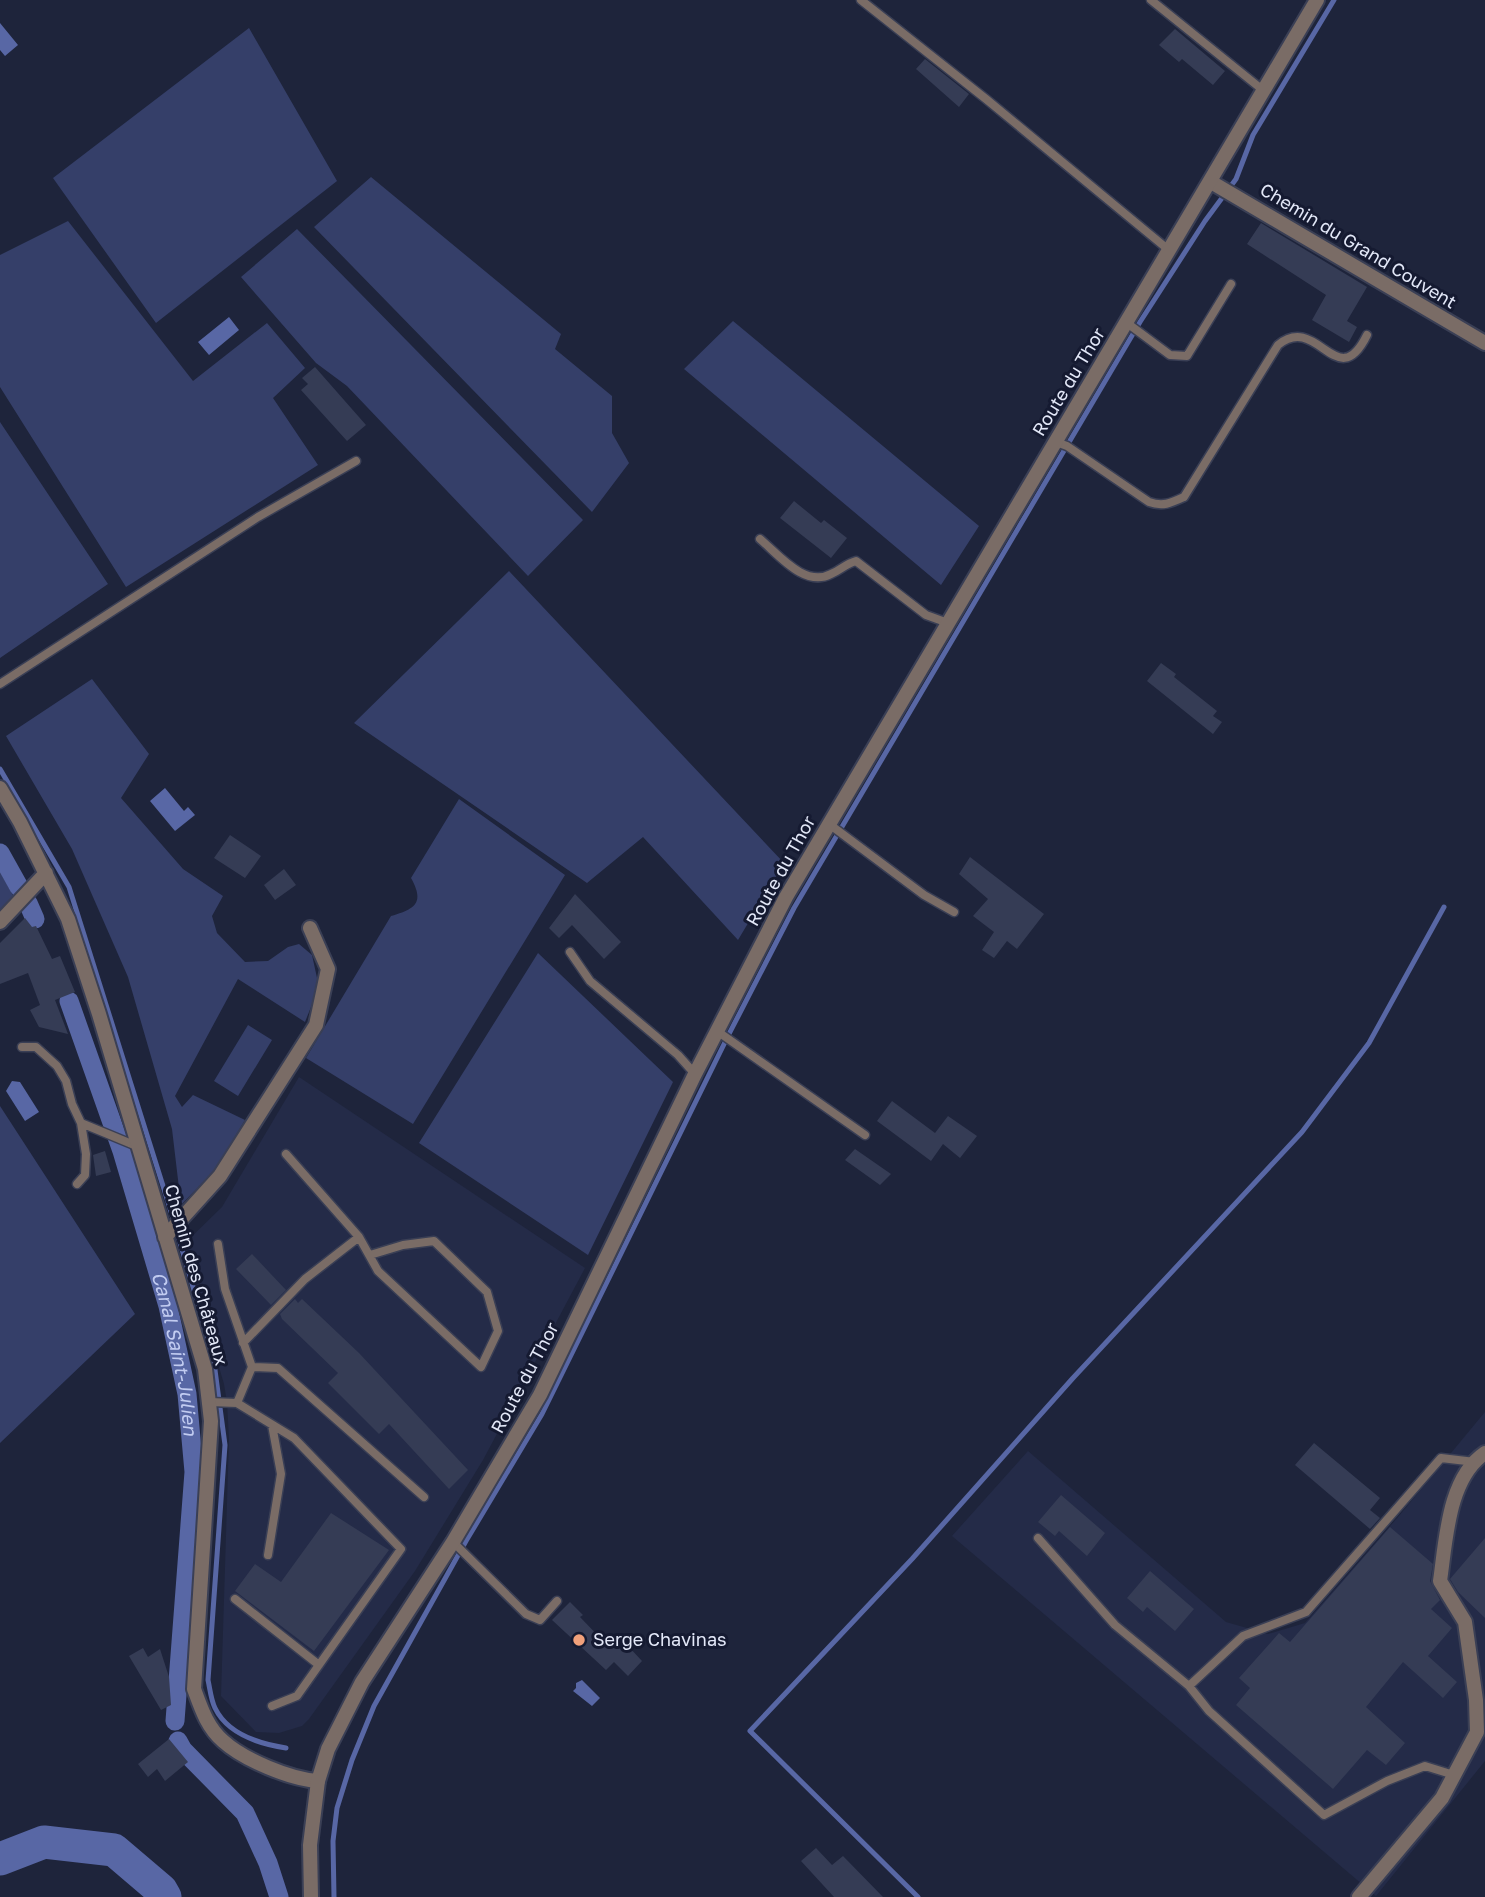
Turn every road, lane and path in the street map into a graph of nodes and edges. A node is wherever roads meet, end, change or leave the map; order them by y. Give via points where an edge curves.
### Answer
1 (861, 0) edge
2 (1151, 0) edge
3 (1317, 0) edge
4 (1264, 91) junction
5 (1211, 182) junction
6 (1170, 251) junction
7 (1231, 284) dead end
8 (1127, 323) junction
9 (1367, 335) dead end
10 (1485, 344) edge
11 (1056, 442) junction
12 (356, 461) dead end
13 (760, 539) dead end
14 (948, 624) junction
15 (0, 684) edge
16 (0, 788) edge
17 (829, 824) junction
18 (46, 873) junction
19 (954, 912) dead end
20 (0, 922) edge
21 (310, 928) dead end
22 (570, 952) dead end
23 (717, 1031) junction
24 (22, 1047) dead end
25 (695, 1074) junction
26 (81, 1123) junction
27 (865, 1135) dead end
28 (139, 1147) junction
29 (286, 1154) dead end
30 (77, 1184) dead end
31 (165, 1237) junction
32 (359, 1237) junction
33 (218, 1244) dead end
34 (370, 1255) junction
35 (243, 1343) junction
36 (252, 1367) junction
37 (209, 1402) junction
38 (237, 1403) junction
39 (272, 1425) junction
40 (1480, 1457) edge
41 (424, 1497) dead end
42 (1038, 1538) dead end
43 (453, 1542) junction
44 (268, 1555) dead end
45 (235, 1599) dead end
46 (557, 1601) dead end
47 (319, 1665) junction
48 (1189, 1686) junction
49 (272, 1706) dead end
50 (1481, 1733) edge
51 (1454, 1775) junction
52 (318, 1781) junction
53 (311, 1897) edge
54 (1359, 1897) edge

1 - 6 lane
2 - 4 lane
3 - 4 street, Route du Thor
4 - 5 street, Route du Thor
5 - 6 street, Route du Thor
5 - 10 street, Chemin du Grand Couvent
6 - 8 street, Route du Thor
7 - 8 lane via 1187,356 1170,355
8 - 11 street, Route du Thor
9 - 11 lane via 1359,351 1338,358 1307,339 1286,338 1184,497 1172,503 1160,506 1150,502
11 - 14 street, Route du Thor
12 - 15 lane via 258,517
13 - 14 lane via 814,579 856,561 926,615
14 - 17 street, Route du Thor
16 - 18 street, Chemin des Châteaux
17 - 19 lane
17 - 23 street, Route du Thor
18 - 20 street
18 - 28 street, Chemin des Châteaux via 68,919
21 - 31 street via 328,969 316,1025 220,1176
22 - 25 lane via 590,981
23 - 25 street, Route du Thor
23 - 27 lane
24 - 26 lane via 36,1046 57,1066
25 - 43 street, Route du Thor via 540,1395
26 - 28 lane
26 - 30 lane via 85,1175
28 - 31 street, Chemin des Châteaux
29 - 32 lane
31 - 37 street, Chemin des Châteaux via 205,1369
32 - 34 lane
32 - 35 lane via 304,1279
33 - 35 lane via 225,1289
34 - 34 lane via 403,1244 434,1241 487,1292 498,1331 481,1367 379,1271
35 - 36 lane
36 - 38 lane
36 - 41 lane via 278,1368
37 - 38 lane
37 - 52 street, Chemin des Châteaux via 194,1689 204,1717 223,1741 248,1758 300,1780
38 - 39 lane
39 - 44 lane via 281,1474
39 - 47 lane via 294,1438 401,1549
40 - 48 lane via 1441,1458 1306,1612 1243,1636
40 - 50 street via 1467,1469 1455,1493 1440,1581 1465,1622
42 - 48 lane via 1115,1625
43 - 46 lane via 526,1614 540,1620
43 - 52 street, Route du Thor via 362,1682 328,1749
45 - 47 lane
47 - 49 lane via 297,1696
48 - 51 lane via 1209,1711 1324,1815 1425,1766
50 - 51 street
51 - 54 street via 1442,1798
52 - 53 street via 310,1845

